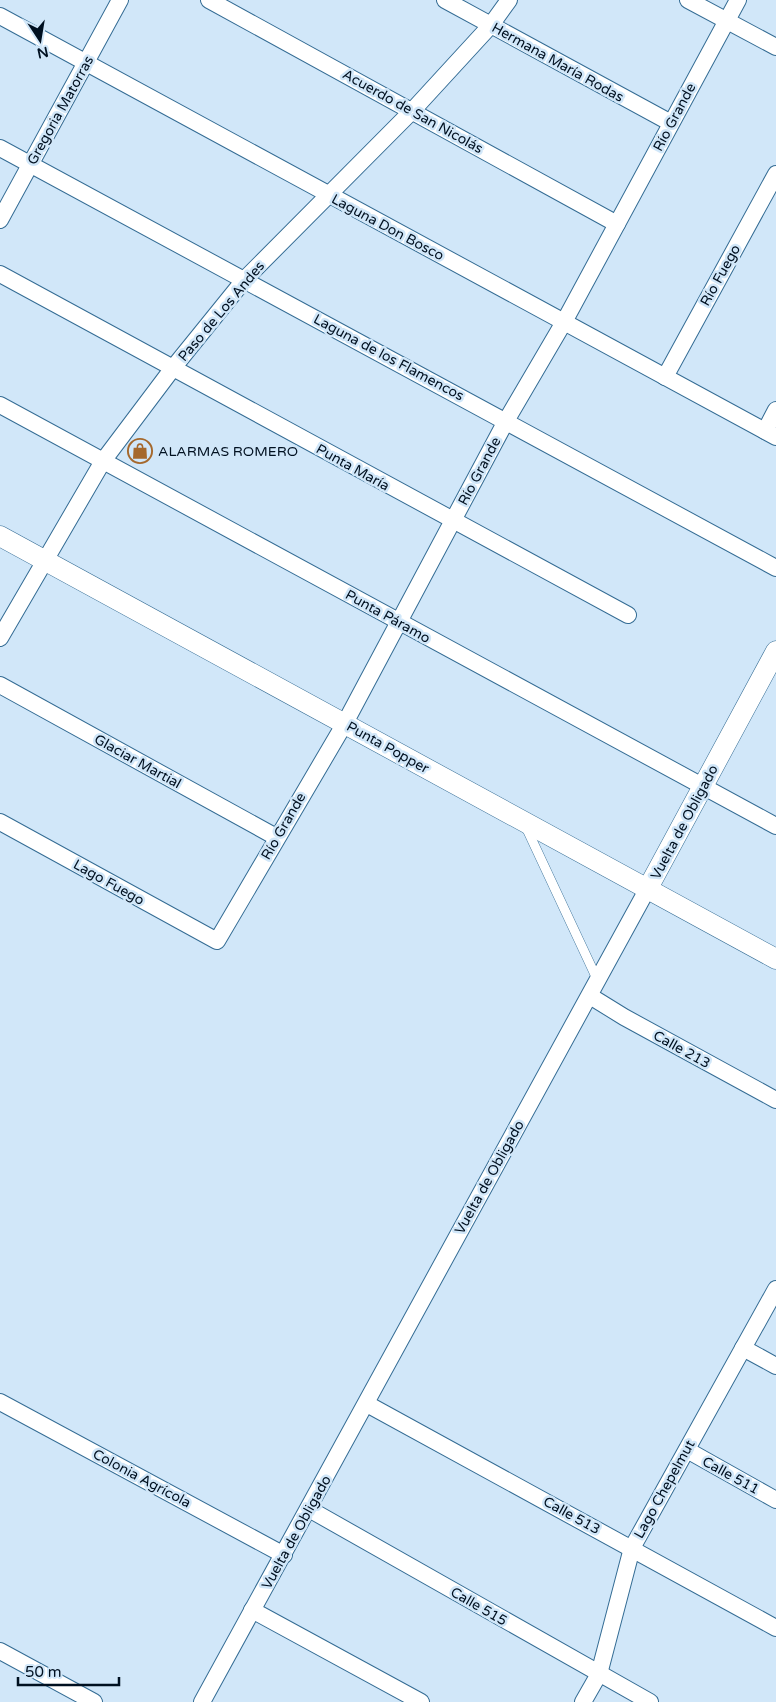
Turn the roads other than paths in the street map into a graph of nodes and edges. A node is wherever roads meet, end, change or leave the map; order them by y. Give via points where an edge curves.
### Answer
1 (120, 0) edge
2 (209, 0) edge
3 (445, 0) edge
4 (509, 0) edge
5 (688, 0) edge
6 (738, 0) edge
7 (0, 16) edge
8 (726, 20) junction
9 (490, 25) junction
10 (776, 47) edge
11 (86, 63) junction
12 (413, 110) junction
13 (671, 123) junction
14 (0, 148) edge
15 (30, 165) junction
16 (776, 174) edge
17 (328, 196) junction
18 (0, 220) edge
19 (617, 224) junction
20 (0, 274) edge
21 (245, 279) junction
22 (564, 322) junction
23 (173, 368) junction
24 (665, 377) junction
25 (0, 405) edge
26 (776, 410) edge
27 (506, 421) junction
28 (770, 434) edge
29 (103, 461) junction
30 (452, 521) junction
31 (0, 536) edge
32 (43, 560) junction
33 (776, 568) edge
34 (628, 615) dead end
35 (398, 621) junction
36 (0, 638) edge
37 (776, 651) edge
38 (0, 685) edge
39 (344, 723) junction
40 (703, 787) junction
41 (522, 821) junction
42 (0, 822) edge
43 (776, 826) edge
44 (276, 837) junction
45 (648, 888) junction
46 (217, 941) joint
47 (776, 960) edge
48 (594, 988) junction
49 (776, 1100) edge
50 (776, 1289) edge
51 (743, 1348) junction
52 (776, 1366) edge
53 (0, 1402) edge
54 (367, 1404) junction
55 (686, 1450) junction
56 (776, 1500) edge
57 (309, 1509) junction
58 (632, 1548) junction
59 (284, 1555) junction
60 (252, 1610) junction
61 (776, 1628) edge
62 (0, 1651) edge
63 (598, 1674) junction
64 (94, 1702) edge
65 (202, 1702) edge
66 (421, 1702) edge
67 (583, 1702) edge
68 (650, 1702) edge

1 - 11 street, Gregoria Matorras
2 - 12 street, Acuerdo de San Nicolás
3 - 9 street, Hermana María Rodas
4 - 9 street, Paso de Los Andes
5 - 8 street
6 - 8 street, Río Grande
7 - 11 street, Laguna Don Bosco
8 - 10 street
8 - 13 street, Río Grande
9 - 12 street, Paso de Los Andes
9 - 13 street, Hermana María Rodas
11 - 15 street, Gregoria Matorras
11 - 17 street, Laguna Don Bosco
12 - 17 street, Paso de Los Andes
12 - 19 street, Acuerdo de San Nicolás
13 - 19 street, Río Grande
14 - 15 street, Laguna de los Flamencos
15 - 18 street, Gregoria Matorras
15 - 21 street, Laguna de los Flamencos
16 - 24 street, Río Fuego
17 - 21 street, Paso de Los Andes
17 - 22 street, Laguna Don Bosco
19 - 22 street, Río Grande
20 - 23 street, Punta María
21 - 23 street, Paso de Los Andes
21 - 27 street, Laguna de los Flamencos
22 - 24 street, Laguna Don Bosco
22 - 27 street, Río Grande
23 - 29 street, Paso de Los Andes
23 - 30 street, Punta María
24 - 28 street, Laguna Don Bosco
25 - 29 street, Punta Páramo
26 - 28 street
27 - 30 street, Río Grande
27 - 33 street, Laguna de los Flamencos
29 - 32 street, Paso de Los Andes
29 - 35 street, Punta Páramo
30 - 34 street, Punta María
30 - 35 street, Río Grande
31 - 32 street, Punta Popper
32 - 36 street, Paso de Los Andes
32 - 39 street, Punta Popper
35 - 39 street, Río Grande
35 - 40 street, Punta Páramo
37 - 40 street, Vuelta de Obligado
38 - 44 street, Glaciar Martial
39 - 41 street, Punta Popper
39 - 44 street, Río Grande
40 - 43 street, Punta Páramo
40 - 45 street, Vuelta de Obligado
41 - 45 street, Punta Popper
41 - 48 lane
42 - 46 street, Lago Fuego
44 - 46 street, Río Grande
45 - 47 street, Punta Popper
45 - 48 street, Vuelta de Obligado
48 - 49 street, Calle 213 via 624,1017
48 - 54 street, Vuelta de Obligado
50 - 51 street, Lago Chepelmut
51 - 52 street
51 - 55 street, Lago Chepelmut
53 - 59 street, Colonia Agrícola
54 - 57 street, Vuelta de Obligado
54 - 58 street, Calle 513
55 - 56 street, Calle 511
55 - 58 street, Lago Chepelmut
57 - 59 street, Vuelta de Obligado
57 - 63 street, Calle 515
58 - 61 street, Calle 513
58 - 63 street, Lago Chepelmut
59 - 60 street, Vuelta de Obligado
60 - 65 street, Vuelta de Obligado
60 - 66 street
62 - 64 street
63 - 67 street, Lago Chepelmut
63 - 68 street, Calle 515

